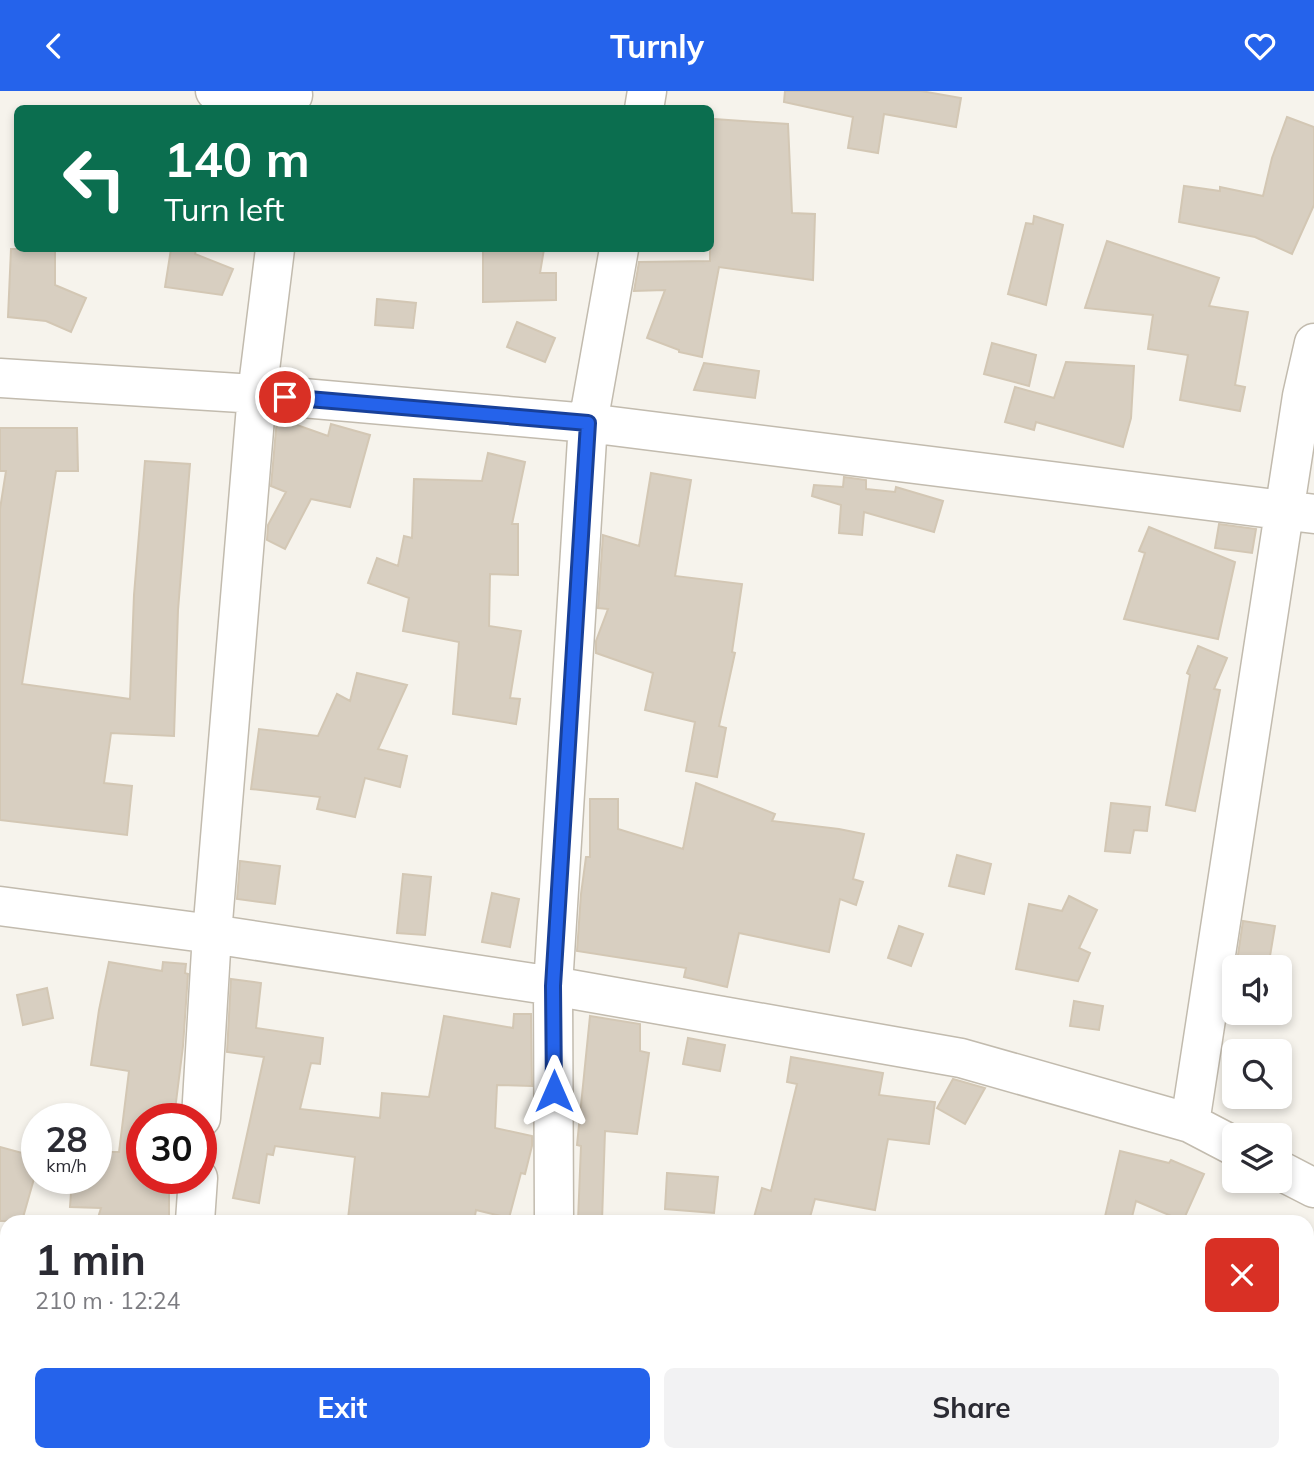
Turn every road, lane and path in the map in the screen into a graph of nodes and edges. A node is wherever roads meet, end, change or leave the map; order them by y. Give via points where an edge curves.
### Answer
1 (215, 91) edge
2 (293, 98) edge
3 (275, 252) edge
4 (618, 252) edge
5 (1314, 343) edge
6 (0, 378) edge
7 (257, 394) junction
8 (588, 423) junction
9 (1299, 512) edge
10 (0, 906) edge
11 (212, 934) junction
12 (553, 986) junction
13 (202, 1103) edge
14 (1190, 1123) junction
15 (1222, 1140) edge
16 (1292, 1177) edge
17 (1314, 1188) edge
18 (197, 1194) edge
19 (195, 1215) edge
20 (554, 1215) edge

1 - 2 street
3 - 7 street
4 - 8 street
5 - 9 street via 1302,395
6 - 7 street
7 - 8 street
7 - 11 street
8 - 9 street
8 - 12 street
9 - 14 street
10 - 11 street
11 - 12 street
11 - 13 street
12 - 14 street via 961,1058
12 - 20 street
14 - 15 street
16 - 17 street
18 - 19 street

